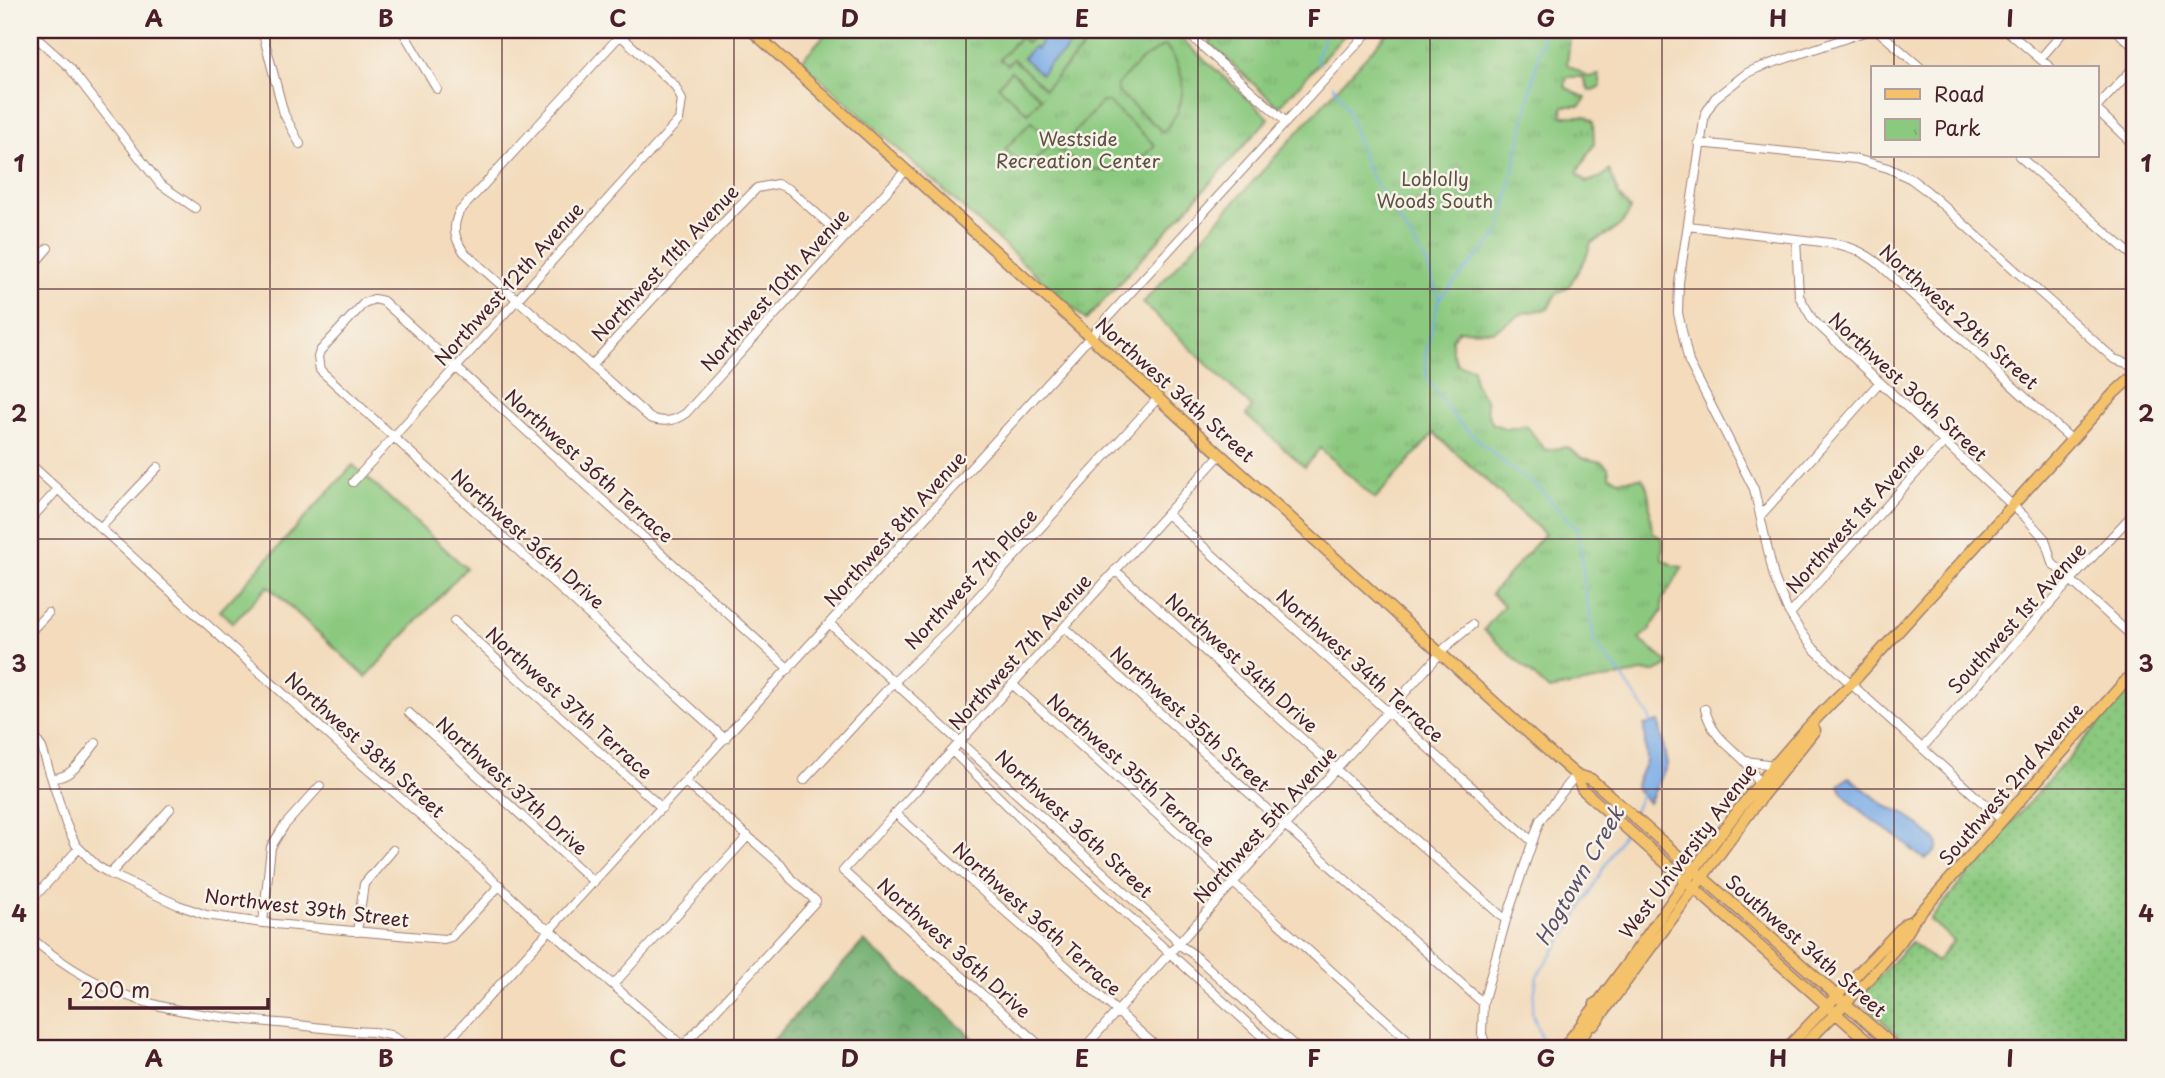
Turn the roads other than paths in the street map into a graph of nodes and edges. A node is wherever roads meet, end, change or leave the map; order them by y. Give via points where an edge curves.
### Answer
1 (262, 30) edge
2 (402, 30) edge
3 (751, 30) edge
4 (1184, 30) edge
5 (1370, 30) edge
6 (1870, 30) edge
7 (1877, 30) edge
8 (2006, 30) edge
9 (2065, 30) edge
10 (2116, 30) edge
11 (30, 32) edge
12 (622, 33) edge
13 (2135, 48) edge
14 (2040, 59) junction
15 (1919, 66) edge
16 (2048, 66) edge
17 (2135, 66) edge
18 (437, 89) dead end
19 (2098, 108) edge
20 (2098, 110) edge
21 (1286, 122) junction
22 (1699, 143) junction
23 (300, 144) dead end
24 (2135, 146) edge
25 (2021, 158) edge
26 (906, 170) junction
27 (195, 208) dead end
28 (1688, 226) junction
29 (843, 237) junction
30 (1796, 239) junction
31 (48, 248) dead end
32 (2135, 258) edge
33 (30, 268) edge
34 (516, 300) junction
35 (1089, 336) junction
36 (318, 357) joint
37 (456, 366) junction
38 (591, 366) junction
39 (2135, 366) edge
40 (2135, 374) edge
41 (1879, 383) junction
42 (1158, 398) junction
43 (392, 437) junction
44 (2072, 440) junction
45 (1944, 442) junction
46 (1220, 455) junction
47 (30, 464) edge
48 (158, 467) dead end
49 (353, 482) dead end
50 (58, 489) junction
51 (2013, 506) junction
52 (2135, 512) edge
53 (1167, 514) junction
54 (1761, 514) junction
55 (30, 520) edge
56 (100, 528) junction
57 (1115, 570) junction
58 (2070, 581) junction
59 (48, 612) dead end
60 (1790, 614) junction
61 (454, 621) dead end
62 (830, 624) junction
63 (1472, 625) dead end
64 (1064, 627) junction
65 (30, 632) edge
66 (2135, 639) edge
67 (1440, 654) junction
68 (789, 669) junction
69 (2135, 670) edge
70 (894, 682) junction
71 (1012, 684) junction
72 (1852, 684) junction
73 (1705, 709) dead end
74 (409, 713) dead end
75 (1388, 713) junction
76 (30, 731) edge
77 (725, 739) junction
78 (960, 741) junction
79 (96, 743) dead end
80 (1923, 747) junction
81 (951, 751) junction
82 (1746, 761) junction
83 (1774, 765) junction
84 (1336, 770) junction
85 (1576, 775) junction
86 (52, 778) junction
87 (804, 780) dead end
88 (685, 782) junction
89 (1758, 783) junction
90 (320, 786) dead end
91 (1759, 800) junction
92 (170, 808) dead end
93 (662, 808) junction
94 (895, 813) junction
95 (2002, 820) junction
96 (1285, 826) junction
97 (748, 836) junction
98 (1532, 841) junction
99 (79, 848) junction
100 (393, 850) dead end
101 (843, 871) joint
102 (110, 874) junction
103 (1698, 874) junction
104 (594, 882) junction
105 (1233, 883) junction
106 (500, 886) junction
107 (1691, 886) junction
108 (30, 902) edge
109 (1506, 920) junction
110 (264, 923) junction
111 (550, 930) junction
112 (357, 932) junction
113 (30, 937) edge
114 (1178, 944) junction
115 (1170, 953) junction
116 (613, 985) junction
117 (1841, 1000) junction
118 (1483, 1003) junction
119 (1596, 1004) joint
120 (1832, 1010) junction
121 (1118, 1012) junction
122 (1291, 1047) edge
123 (1570, 1047) edge
124 (413, 1048) edge
125 (442, 1048) edge
126 (1043, 1048) edge
127 (1084, 1048) edge
128 (1158, 1048) edge
129 (1275, 1048) edge
130 (1417, 1048) edge
131 (1487, 1048) edge
132 (1787, 1048) edge
133 (1801, 1048) edge
134 (1875, 1048) edge
135 (1896, 1048) edge

1 - 23 street via 284,114
2 - 18 street
3 - 26 main road, Northwest 34th Street
4 - 21 street
5 - 21 street, Northwest 8th Avenue
6 - 22 street via 1747,73 1715,98 1705,114
7 - 15 street
8 - 14 street
9 - 14 street
10 - 13 street
11 - 27 street via 69,67 160,184
12 - 34 street, Northwest 12th Avenue via 675,86 682,113
12 - 34 street via 459,212 454,230 464,252
14 - 16 street
17 - 19 street
20 - 24 street
21 - 35 street, Northwest 8th Avenue
22 - 28 street
22 - 39 street via 1856,159 1910,179 2114,359
25 - 32 street
26 - 29 street, Northwest 10th Avenue
26 - 35 main road, Northwest 34th Street
28 - 30 street, Northwest 29th Street
28 - 54 street via 1679,282 1680,328 1689,362 1754,489
29 - 38 street, Northwest 11th Avenue via 789,188 765,185 751,192
29 - 38 street, Northwest 10th Avenue via 685,413 672,421 646,416
30 - 41 street, Northwest 30th Street via 1800,296 1807,312
30 - 44 street, Northwest 29th Street via 1864,252
31 - 33 street
34 - 37 street, Northwest 12th Avenue
34 - 38 street
35 - 42 main road, Northwest 34th Street
35 - 62 street, Northwest 8th Avenue
36 - 37 street, Northwest 36th Terrace via 365,303 374,299 383,301
36 - 43 street, Northwest 36th Drive via 320,370
37 - 43 street, Northwest 12th Avenue
37 - 68 street, Northwest 36th Terrace
40 - 44 main road, West University Avenue
41 - 45 street, Northwest 30th Street
41 - 54 street
42 - 46 main road, Northwest 34th Street
42 - 70 street, Northwest 7th Place via 949,629
43 - 49 street, Northwest 12th Avenue
43 - 77 street, Northwest 36th Drive
44 - 51 main road, West University Avenue
45 - 51 street, Northwest 30th Street
45 - 60 street, Northwest 1st Avenue
46 - 53 street, Northwest 7th Avenue
46 - 67 main road, Northwest 34th Street
47 - 50 street, Northwest 38th Street
48 - 56 street
50 - 55 street
50 - 56 street, Northwest 38th Street
51 - 58 street, Northwest 30th Street via 2045,539 2052,563
51 - 72 main road, West University Avenue
52 - 58 street, Southwest 1st Avenue
53 - 57 street, Northwest 7th Avenue
53 - 75 street, Northwest 34th Terrace
54 - 60 street via 1774,577
56 - 106 street, Northwest 38th Street
57 - 64 street, Northwest 7th Avenue
57 - 84 street, Northwest 34th Drive
58 - 66 street, Northwest 30th Street
58 - 80 street, Southwest 1st Avenue
59 - 65 street
60 - 72 street via 1814,649
61 - 93 street, Northwest 37th Terrace
62 - 68 street, Northwest 8th Avenue
62 - 70 street, Northwest 36th Street
63 - 67 street, Northwest 5th Avenue
64 - 71 street, Northwest 7th Avenue
64 - 96 street, Northwest 35th Street
67 - 75 street, Northwest 5th Avenue
67 - 85 main road, Northwest 34th Street
68 - 77 street, Northwest 8th Avenue
69 - 95 main road, Southwest 2nd Avenue
70 - 78 street, Northwest 36th Street
70 - 87 street, Northwest 7th Place
71 - 78 street, Northwest 7th Avenue
71 - 105 street, Northwest 35th Terrace
72 - 80 street
72 - 83 main road, West University Avenue
72 - 91 main road, West University Avenue
73 - 82 street via 1718,738
74 - 104 street, Northwest 37th Drive
75 - 84 street, Northwest 5th Avenue
75 - 98 street, Northwest 34th Terrace
76 - 86 street, Northwest 39th Street via 42,748
77 - 88 street, Northwest 8th Avenue
78 - 81 street, Northwest 7th Avenue
78 - 114 street, Northwest 36th Street
79 - 86 street via 69,774
80 - 95 street
81 - 94 street, Northwest 7th Avenue
81 - 115 street
82 - 83 street
82 - 89 street
83 - 89 main road, West University Avenue
83 - 91 highway via 1774,776
84 - 96 street, Northwest 5th Avenue
84 - 109 street, Northwest 34th Drive
85 - 98 street via 1545,812
85 - 103 main road, Northwest 34th Street via 1591,779
85 - 107 main road, Northwest 34th Street via 1582,789
86 - 99 street, Northwest 39th Street
88 - 93 street, Northwest 8th Avenue
88 - 97 street
89 - 103 main road, West University Avenue
90 - 110 street via 271,847
91 - 103 main road, West University Avenue
92 - 102 street
93 - 104 street, Northwest 8th Avenue
94 - 101 street, Northwest 7th Avenue
94 - 121 street, Northwest 36th Terrace
95 - 117 main road, Southwest 2nd Avenue via 1913,921 1912,929
96 - 105 street, Northwest 5th Avenue
96 - 118 street, Northwest 35th Street
97 - 116 street
97 - 116 street, Northwest 38th Street via 816,901 683,1046
98 - 109 street
99 - 102 street, Northwest 39th Street
99 - 108 street
100 - 112 street via 364,884
101 - 126 street, Northwest 36th Drive
102 - 110 street, Northwest 39th Street via 206,915
103 - 107 main road, West University Avenue
103 - 117 main road, Southwest 34th Street
104 - 111 street, Northwest 8th Avenue
105 - 114 street, Northwest 5th Avenue
105 - 130 street, Northwest 35th Terrace
106 - 111 street, Northwest 38th Street
106 - 112 street, Northwest 39th Street via 451,937
107 - 119 main road, West University Avenue
107 - 120 main road, Southwest 34th Street
107 - 123 main road, West University Avenue
109 - 118 street
110 - 112 street, Northwest 39th Street
111 - 116 street, Northwest 38th Street
111 - 125 street, Northwest 8th Avenue
113 - 124 street via 74,972 162,1008 374,1032
114 - 115 street, Northwest 5th Avenue
114 - 122 street, Northwest 36th Street
115 - 121 street, Northwest 5th Avenue
115 - 129 street
117 - 120 main road, Southwest 2nd Avenue
117 - 135 main road, Southwest 34th Street
118 - 131 street via 1482,1034
119 - 123 highway via 1597,1012
120 - 132 main road, Southwest 2nd Avenue
120 - 133 main road, Southwest 2nd Avenue
120 - 134 main road, Southwest 34th Street
121 - 127 street, Northwest 5th Avenue
121 - 128 street, Northwest 36th Terrace

